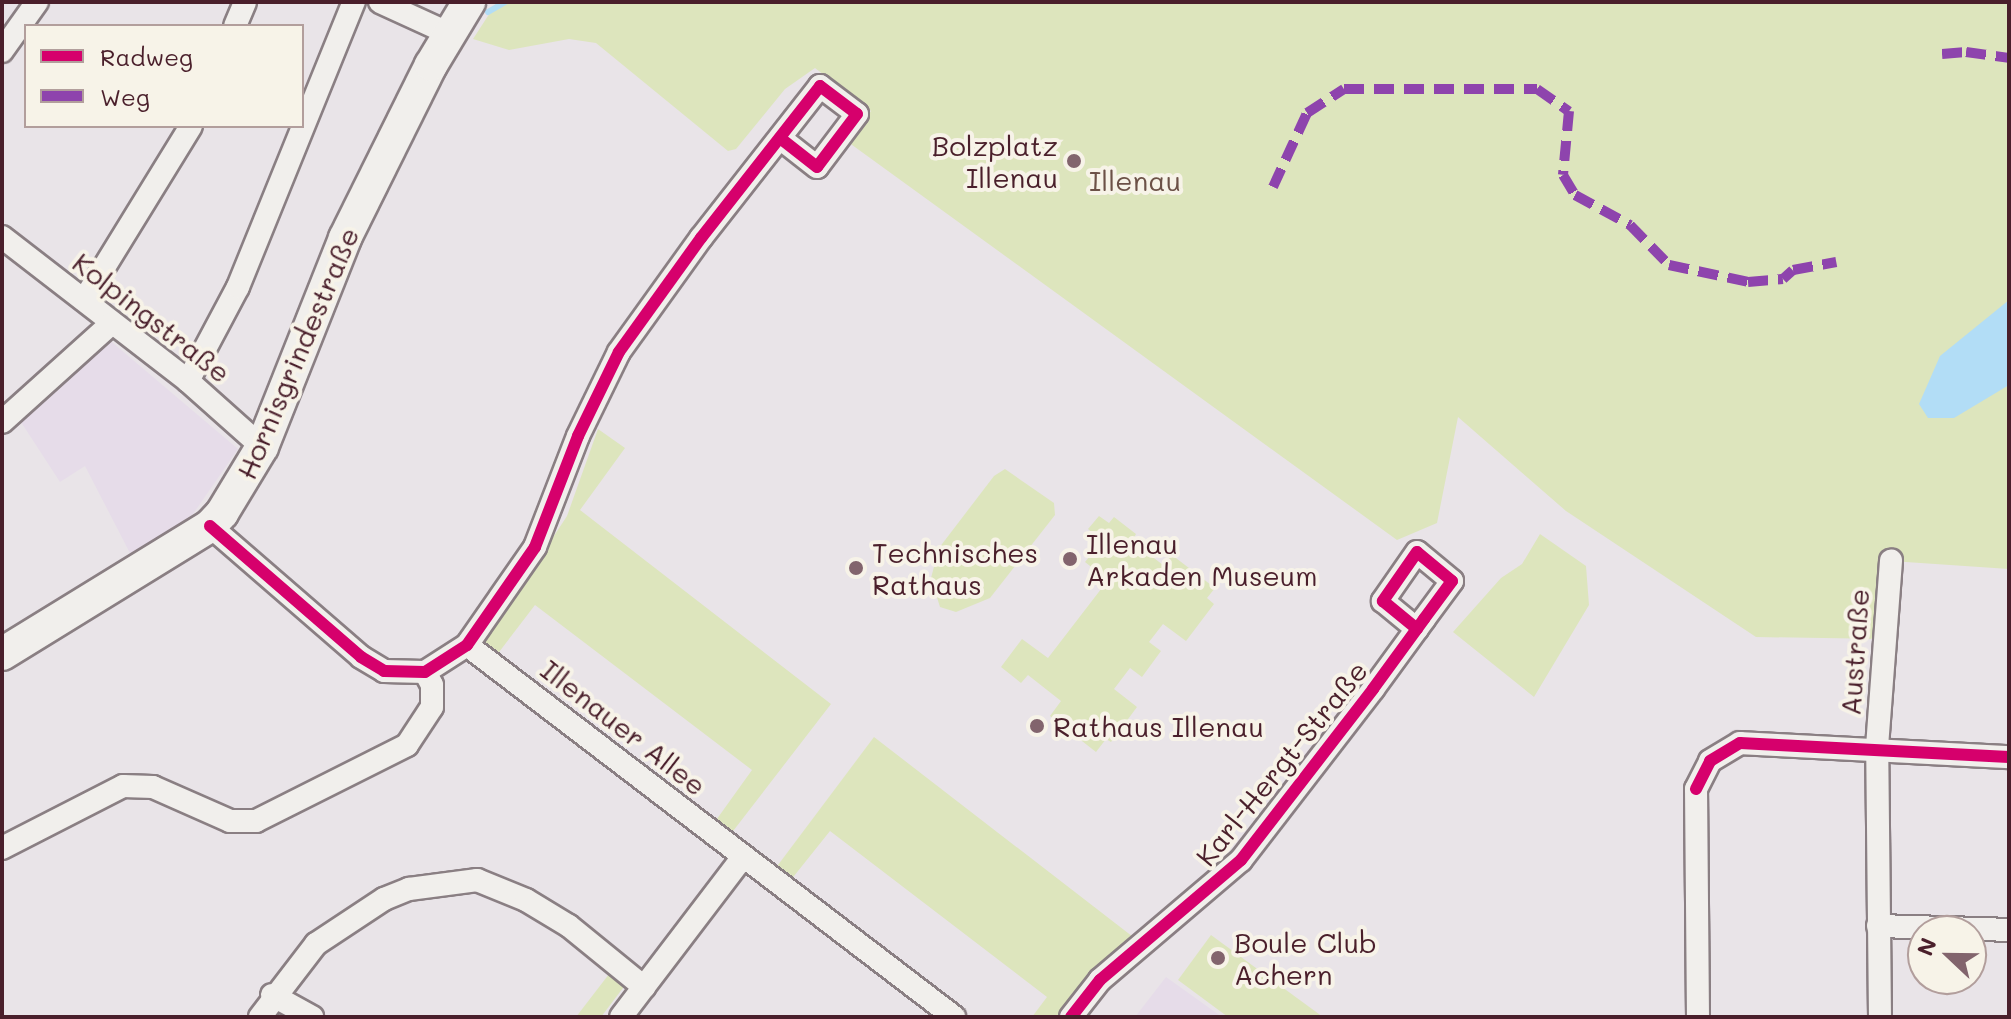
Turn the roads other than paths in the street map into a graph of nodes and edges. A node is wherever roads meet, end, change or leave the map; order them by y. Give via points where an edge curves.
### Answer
1 (37, 2) edge
2 (245, 2) edge
3 (354, 2) edge
4 (380, 2) edge
5 (469, 2) edge
6 (236, 24) edge
7 (450, 34) junction
8 (2, 51) edge
9 (304, 125) edge
10 (190, 128) edge
11 (303, 128) edge
12 (780, 138) dead end
13 (2, 237) edge
14 (84, 300) junction
15 (111, 324) junction
16 (188, 381) junction
17 (2, 422) edge
18 (262, 447) junction
19 (210, 526) junction
20 (1891, 561) dead end
21 (1417, 629) dead end
22 (467, 645) junction
23 (2, 654) edge
24 (425, 672) junction
25 (1877, 747) junction
26 (2009, 754) edge
27 (2, 848) edge
28 (743, 857) junction
29 (1878, 926) junction
30 (2009, 930) edge
31 (644, 987) junction
32 (272, 995) junction
33 (260, 1017) edge
34 (312, 1017) edge
35 (621, 1017) edge
36 (954, 1017) edge
37 (1071, 1017) edge
38 (1698, 1017) edge
39 (1880, 1017) edge

1 - 8 street
2 - 6 street
3 - 9 street
4 - 7 street
5 - 7 main road, Hornisgrindestraße
7 - 18 main road, Hornisgrindestraße via 345,238
10 - 14 street
11 - 16 street via 238,287
12 - 22 street via 619,352 578,436 535,547
13 - 14 street, Kolpingstraße
14 - 15 street, Kolpingstraße
15 - 16 street, Kolpingstraße
15 - 17 street
16 - 18 street, Kolpingstraße
18 - 19 main road, Hornisgrindestraße
19 - 23 main road, Hornisgrindestraße
19 - 24 street via 361,657 384,671
20 - 25 street, Austraße
21 - 37 street, Karl-Hergt-Straße via 1241,860 1100,980
22 - 24 street
22 - 28 street, Illenauer Allee
24 - 27 street via 432,685 432,707 407,745 256,821 230,821 153,787 123,786
25 - 26 street, Austraße
25 - 29 street, Austraße
25 - 38 street via 1740,743 1710,761 1696,789
28 - 31 street
28 - 36 street, Illenauer Allee
29 - 30 street
29 - 39 street, Austraße
31 - 32 street via 569,926 526,900 477,880 409,889 384,899 316,944
31 - 35 street
32 - 33 street
32 - 34 street

